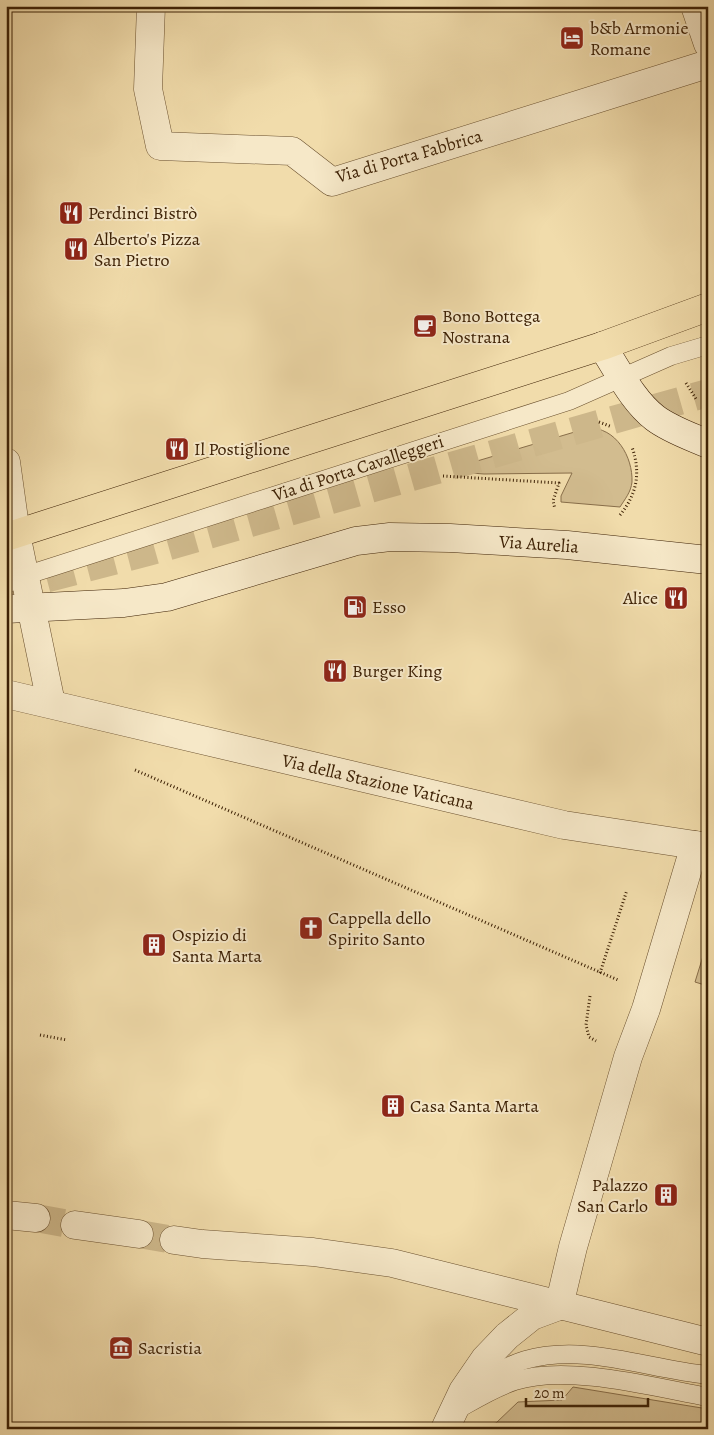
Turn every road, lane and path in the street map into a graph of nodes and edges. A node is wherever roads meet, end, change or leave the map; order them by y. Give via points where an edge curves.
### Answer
1 (151, 6) edge
2 (695, 6) edge
3 (708, 44) edge
4 (708, 64) edge
5 (708, 307) edge
6 (708, 345) edge
7 (602, 346) junction
8 (623, 376) junction
9 (609, 425) dead end
10 (615, 429) dead end
11 (630, 444) dead end
12 (707, 444) edge
13 (6, 462) edge
14 (440, 475) dead end
15 (562, 510) dead end
16 (619, 516) dead end
17 (11, 536) edge
18 (708, 552) edge
19 (674, 555) junction
20 (708, 560) edge
21 (15, 580) edge
22 (18, 609) edge
23 (6, 694) edge
24 (50, 703) junction
25 (135, 770) dead end
26 (702, 846) edge
27 (627, 890) dead end
28 (600, 973) junction
29 (616, 988) dead end
30 (40, 1035) dead end
31 (67, 1040) dead end
32 (6, 1214) edge
33 (36, 1218) tunnel mouth
34 (74, 1225) tunnel mouth
35 (139, 1234) tunnel mouth
36 (174, 1240) tunnel mouth
37 (559, 1306) junction
38 (708, 1342) edge
39 (708, 1375) edge
40 (708, 1397) edge
41 (454, 1411) edge

1 - 4 street, Via di Porta Fabbrica via 148,89 160,146 292,151 332,182
2 - 3 street
5 - 7 main road
6 - 8 lane, Via di Porta Cavalleggeri
7 - 8 street
7 - 17 main road
8 - 12 street via 642,406 656,419
8 - 21 lane, Via di Porta Cavalleggeri via 570,400
9 - 10 path
11 - 16 path via 638,477 632,497
13 - 17 street
14 - 15 path via 560,483 552,505
17 - 21 street
18 - 19 street
19 - 20 street, Via Aurelia
19 - 22 street, Via Aurelia via 460,538 412,536 370,539 167,597 124,603
21 - 22 street
22 - 24 street
23 - 24 street, Via della Stazione Vaticana
24 - 26 street, Via della Stazione Vaticana via 535,819
25 - 28 path
26 - 37 street via 628,1058
27 - 28 path
28 - 29 path via 619,980
30 - 31 path
32 - 33 street
34 - 35 street
36 - 37 street via 312,1252 392,1263
37 - 38 street
37 - 41 street via 532,1316 507,1336 485,1359
39 - 41 lane via 586,1354 555,1355 507,1367
40 - 41 lane via 588,1377 546,1376 516,1381

